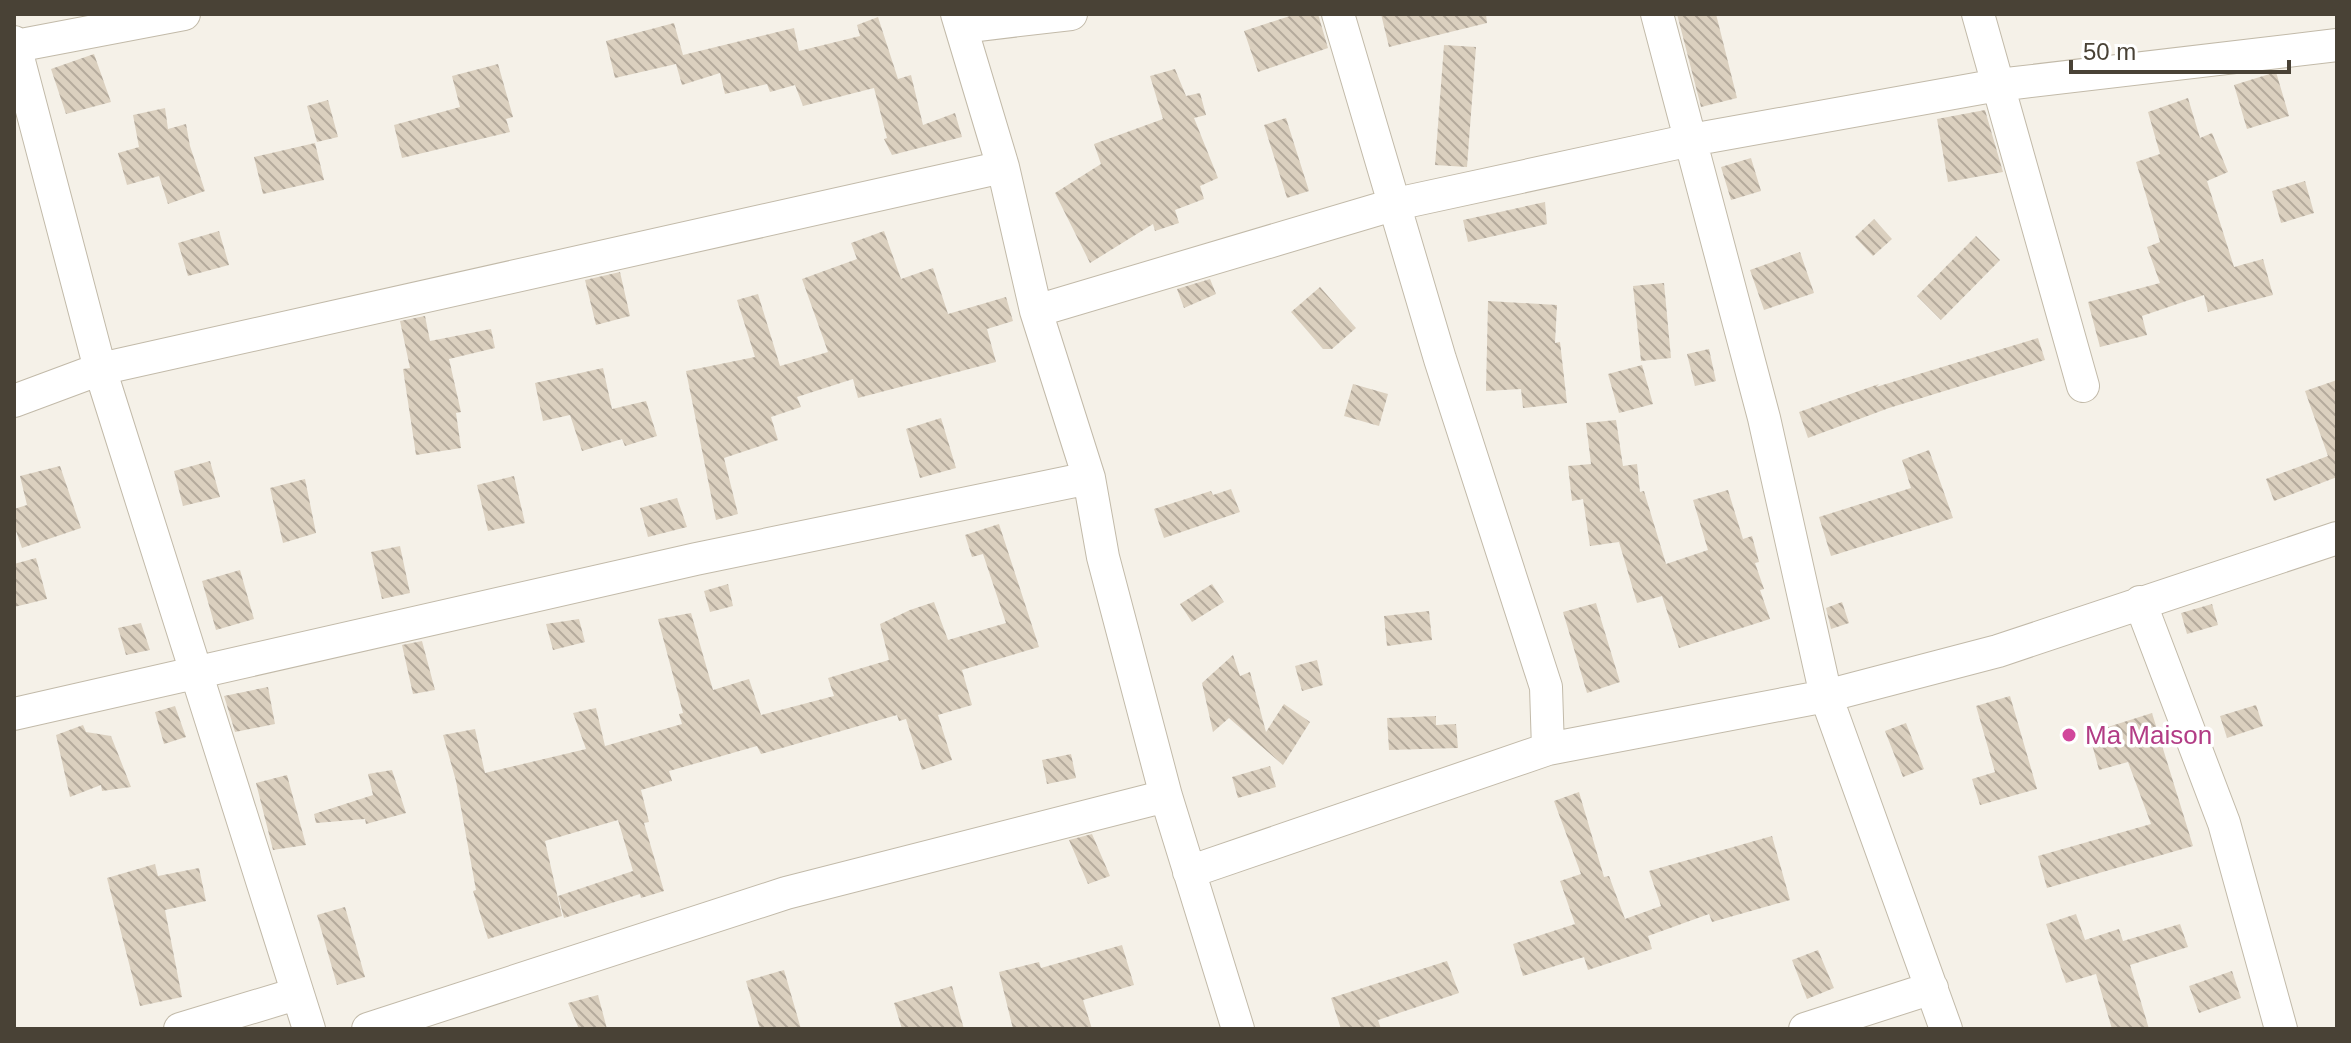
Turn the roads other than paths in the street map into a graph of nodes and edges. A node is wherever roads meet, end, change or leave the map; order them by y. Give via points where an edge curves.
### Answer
1 (184, 14) edge
2 (1071, 14) edge
3 (1338, 14) edge
4 (1657, 14) edge
5 (1978, 14) edge
6 (959, 20) edge
7 (15, 44) edge
8 (2337, 45) edge
9 (1998, 85) junction
10 (1691, 140) junction
11 (1003, 167) junction
12 (1396, 204) junction
13 (1036, 311) junction
14 (100, 369) junction
15 (2083, 386) dead end
16 (14, 401) edge
17 (1089, 478) junction
18 (2337, 538) edge
19 (2140, 602) junction
20 (194, 674) junction
21 (1826, 696) junction
22 (14, 714) edge
23 (1548, 749) junction
24 (1166, 796) junction
25 (1189, 872) junction
26 (1932, 988) junction
27 (296, 994) junction
28 (180, 1029) edge
29 (309, 1029) edge
30 (368, 1029) edge
31 (1238, 1029) edge
32 (1805, 1029) edge
33 (1946, 1029) edge
34 (2281, 1029) edge

1 - 7 street
2 - 6 street
3 - 12 street
4 - 10 street
5 - 9 street
6 - 11 street
7 - 14 street
8 - 9 street
9 - 10 street
9 - 15 street
10 - 12 street
10 - 21 street via 1764,418
11 - 13 street
11 - 14 street
12 - 13 street
12 - 23 street via 1546,687
13 - 17 street
14 - 16 street
14 - 20 street
17 - 20 street via 696,559
17 - 24 street via 1103,557
18 - 19 street
19 - 21 street via 1998,651
19 - 34 street via 2224,823
20 - 22 street
20 - 27 street
21 - 23 street
21 - 26 street
23 - 25 street
24 - 25 street
24 - 30 street via 786,893
25 - 31 street
26 - 32 street
26 - 33 street
27 - 28 street
27 - 29 street

